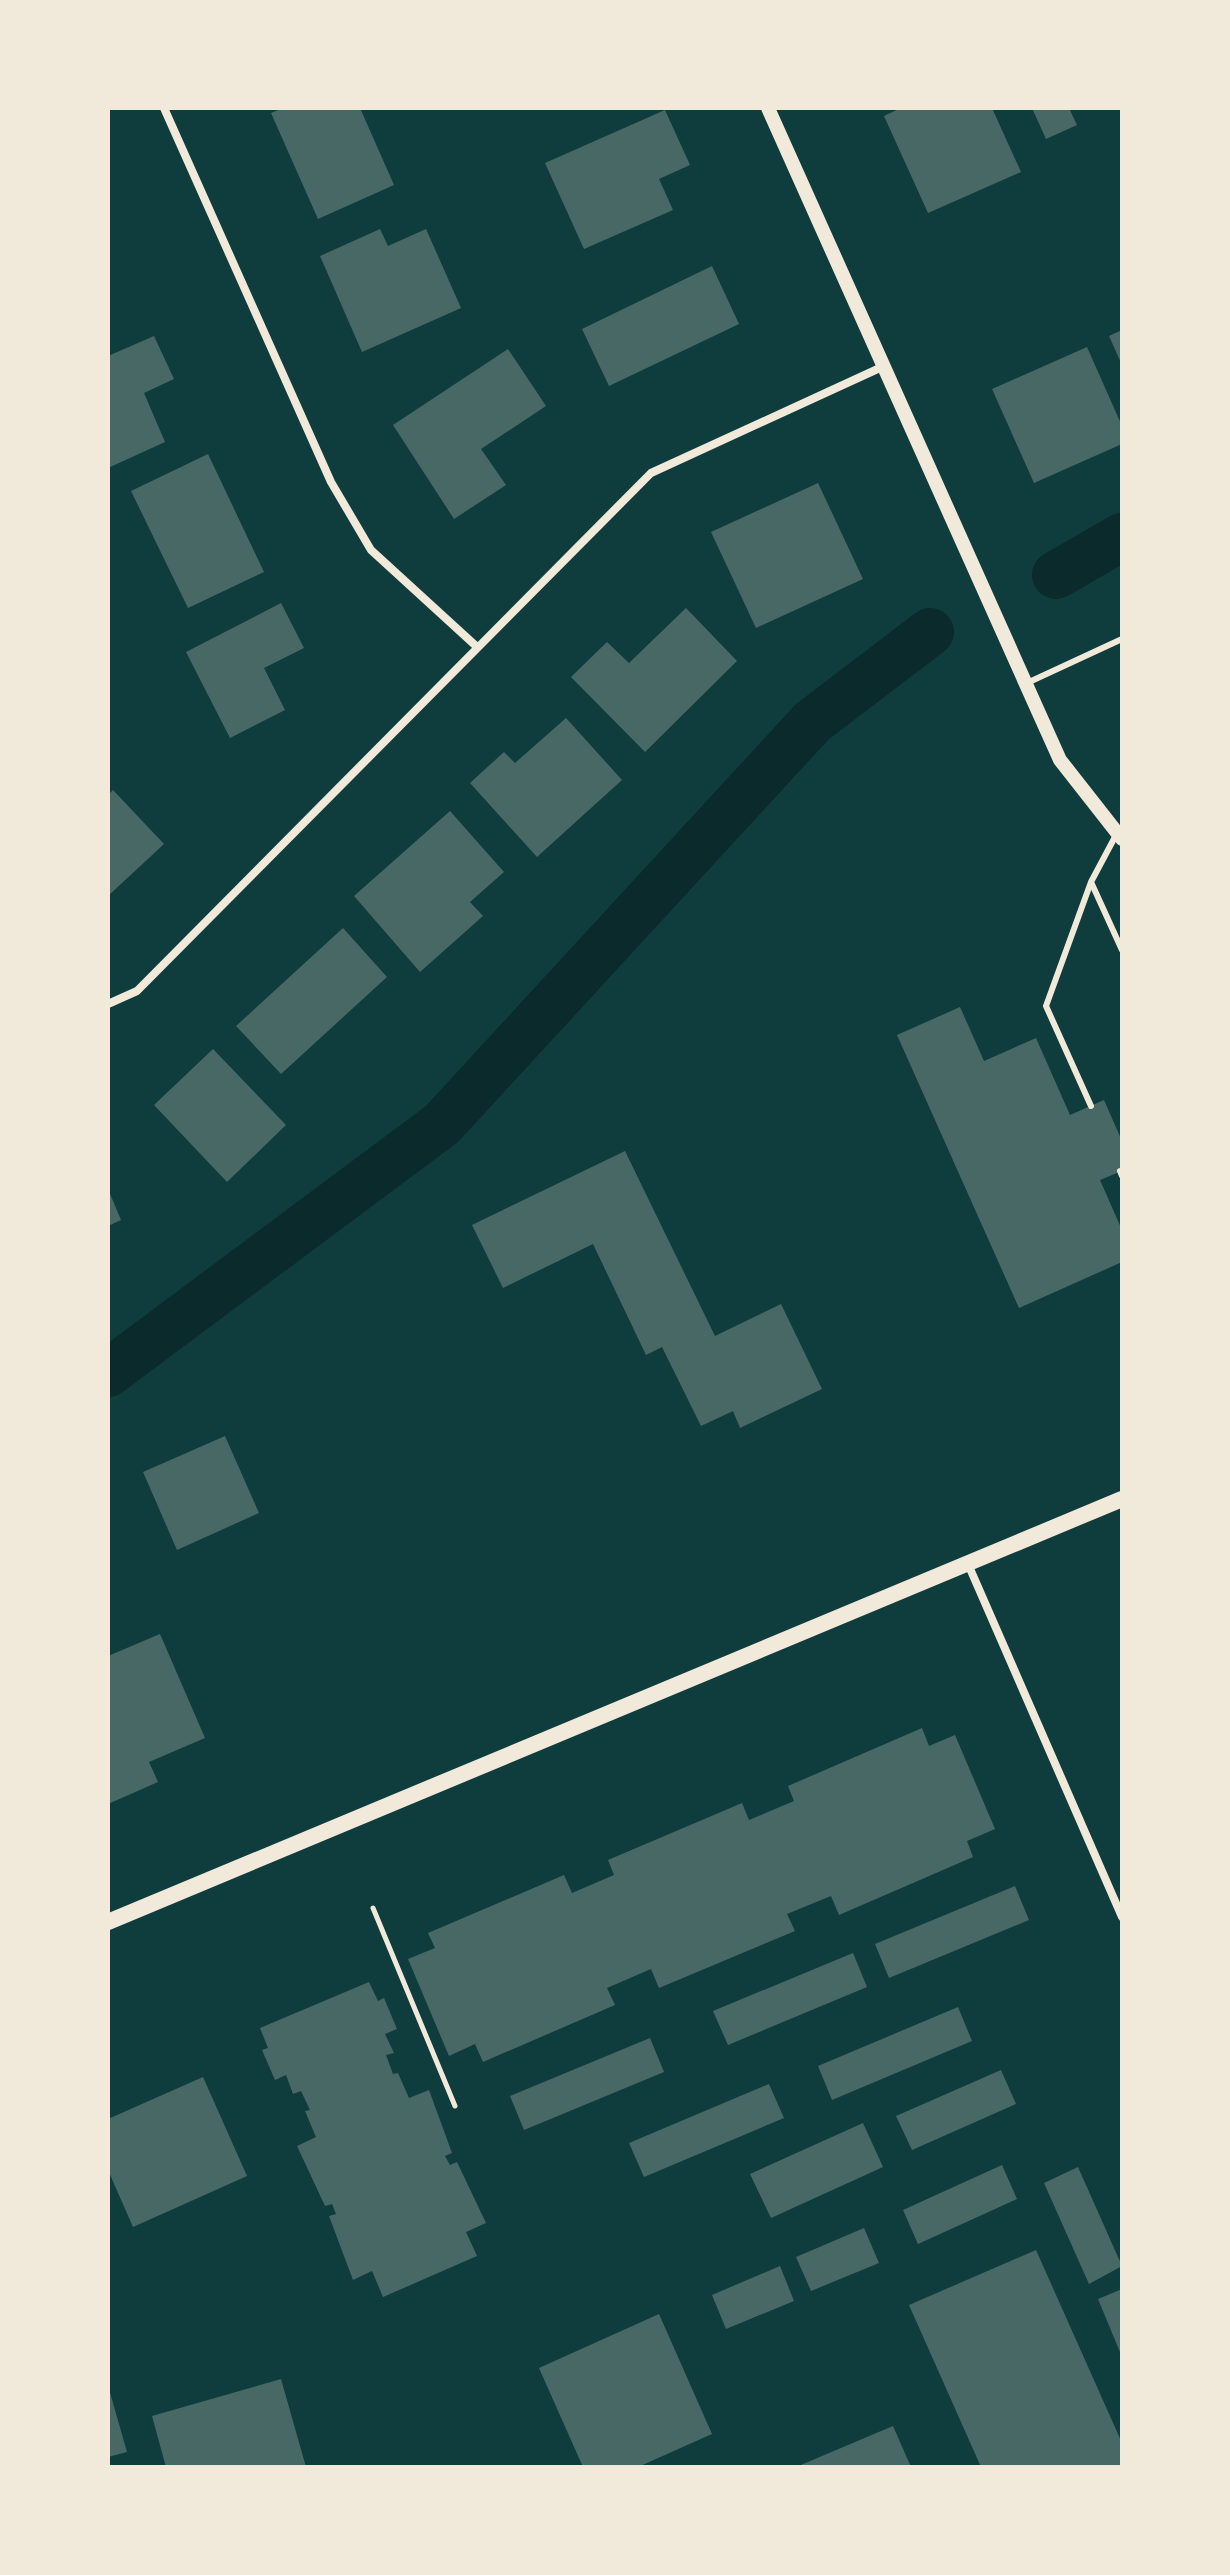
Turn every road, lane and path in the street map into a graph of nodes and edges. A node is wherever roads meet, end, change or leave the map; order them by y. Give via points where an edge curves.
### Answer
1 (164, 108) edge
2 (768, 108) edge
3 (882, 367) junction
4 (1122, 639) edge
5 (476, 646) junction
6 (1026, 683) junction
7 (1120, 836) edge
8 (1091, 882) junction
9 (1122, 950) edge
10 (108, 1004) edge
11 (1091, 1106) dead end
12 (1122, 1499) edge
13 (968, 1564) junction
14 (373, 1908) dead end
15 (1122, 1917) edge
16 (108, 1922) edge
17 (455, 2106) dead end

1 - 5 street via 331,482 371,550
2 - 3 street
3 - 5 street via 651,473
3 - 6 street
4 - 6 lane
5 - 10 street via 137,991
6 - 7 street via 1060,760
7 - 8 lane
8 - 9 lane
8 - 11 lane via 1046,1006
12 - 13 main road
13 - 15 street
13 - 16 main road
14 - 17 path

